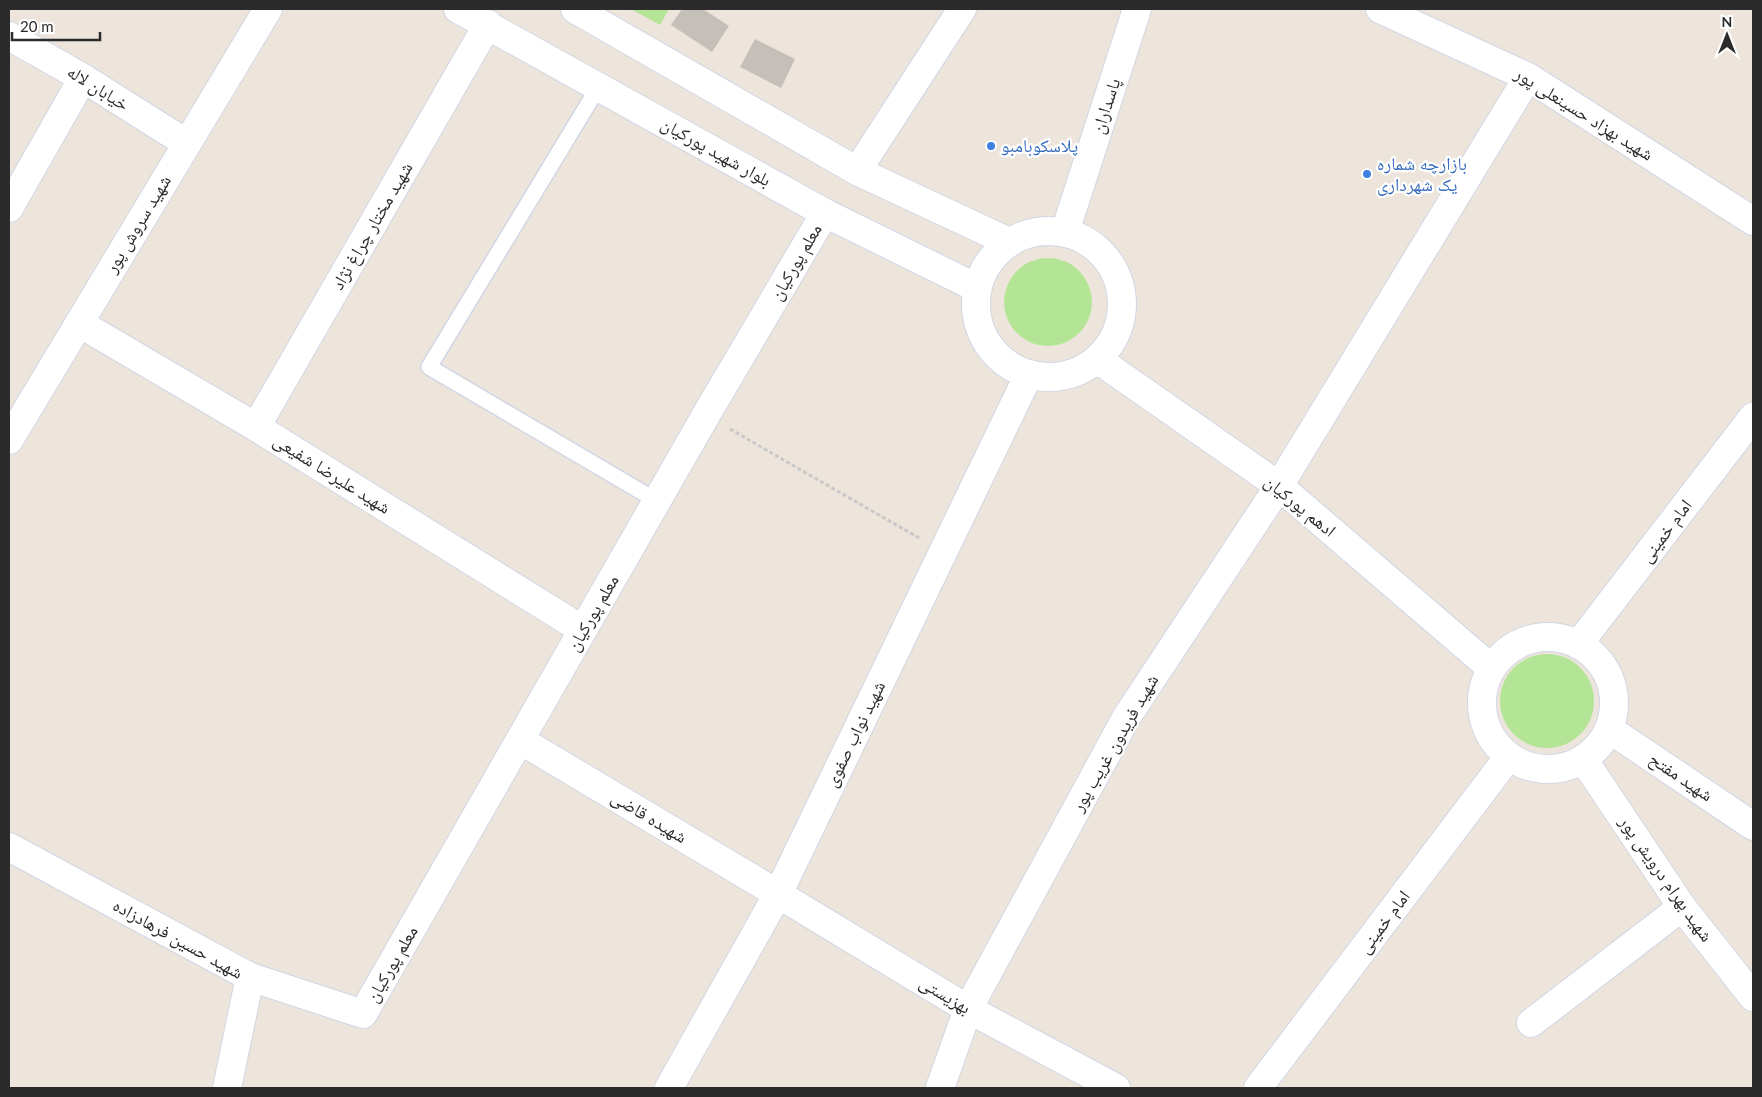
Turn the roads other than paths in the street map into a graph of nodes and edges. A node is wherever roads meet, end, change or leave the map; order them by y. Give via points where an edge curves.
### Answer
1 (268, 9) edge
2 (458, 9) edge
3 (575, 9) edge
4 (962, 9) edge
5 (1137, 9) edge
6 (1380, 9) edge
7 (488, 24) junction
8 (9, 36) edge
9 (1528, 77) junction
10 (83, 78) junction
11 (599, 86) junction
12 (186, 144) junction
13 (857, 171) junction
14 (9, 208) edge
15 (825, 213) junction
16 (1753, 221) edge
17 (1065, 232) junction
18 (1009, 242) junction
19 (977, 288) junction
20 (79, 323) junction
21 (1097, 359) junction
22 (1029, 374) junction
23 (1753, 417) edge
24 (256, 427) junction
25 (9, 440) edge
26 (1279, 486) junction
27 (657, 501) junction
28 (583, 630) junction
29 (1578, 644) junction
30 (1492, 668) junction
31 (1609, 729) junction
32 (520, 740) junction
33 (1508, 756) junction
34 (1583, 759) junction
35 (1753, 826) edge
36 (9, 847) edge
37 (778, 894) junction
38 (1682, 907) junction
39 (250, 977) junction
40 (1753, 997) edge
41 (968, 1009) junction
42 (1531, 1023) dead end
43 (227, 1088) edge
44 (669, 1088) edge
45 (940, 1088) edge
46 (1116, 1088) edge
47 (1258, 1088) edge

1 - 12 street, شهید سروش پور
2 - 7 street, بلوار شهید پورکیان
3 - 13 street
4 - 13 street
5 - 17 street, پاسداران
6 - 9 street, شهید بهزاد حسینعلی پور
7 - 11 street, بلوار شهید پورکیان
7 - 24 street, شهید مختار چراغ نژاد
8 - 10 street, خیابان لاله
9 - 16 street, شهید بهزاد حسینعلی پور
9 - 26 street
10 - 12 street, خیابان لاله
10 - 14 street
11 - 15 street, بلوار شهید پورکیان
11 - 27 lane via 429,367
12 - 20 street, شهید سروش پور
13 - 18 street
15 - 19 street, بلوار شهید پورکیان
15 - 27 street, معلم پورکیان
17 - 18 street via 1027,234
17 - 21 street via 1086,241 1104,255 1117,275 1123,297 1121,321 1112,342
18 - 19 street via 995,254
19 - 22 street via 976,310 981,332 992,351 1009,365
20 - 24 street, شهید علیرضا شفیعی
20 - 25 street, شهید سروش پور
21 - 22 street via 1077,372 1053,377
21 - 26 street, ادهم پورکیان
22 - 37 street, شهید نواب صفوی
23 - 29 street, امام خمینی
24 - 28 street, شهید علیرضا شفیعی
26 - 30 street, ادهم پورکیان
26 - 41 street, شهید فریدون غریب پور via 1126,718
27 - 28 street, معلم پورکیان
28 - 32 street, معلم پورکیان
29 - 30 street via 1560,638 1540,637 1504,653
29 - 31 street via 1595,656 1607,672 1614,700
30 - 33 street via 1484,686 1482,706 1485,725 1494,743
31 - 34 street via 1598,746
31 - 35 street, شهید مفتح
32 - 37 street, شهیده قاضی
32 - 39 street, معلم پورکیان via 363,1014
33 - 34 street via 1526,766 1546,769 1566,767
33 - 47 street, امام خمینی
34 - 38 street, شهید بهرام درویش پور
36 - 39 street, شهید حسین فرهادزاده
37 - 41 street, بهزیستی
37 - 44 street, شهید نواب صفوی
38 - 40 street, شهید بهرام درویش پور
38 - 42 street
39 - 43 street, شهید حسین فرهادزاده
41 - 45 street, شهید فریدون غریب پور
41 - 46 street, بهزیستی

